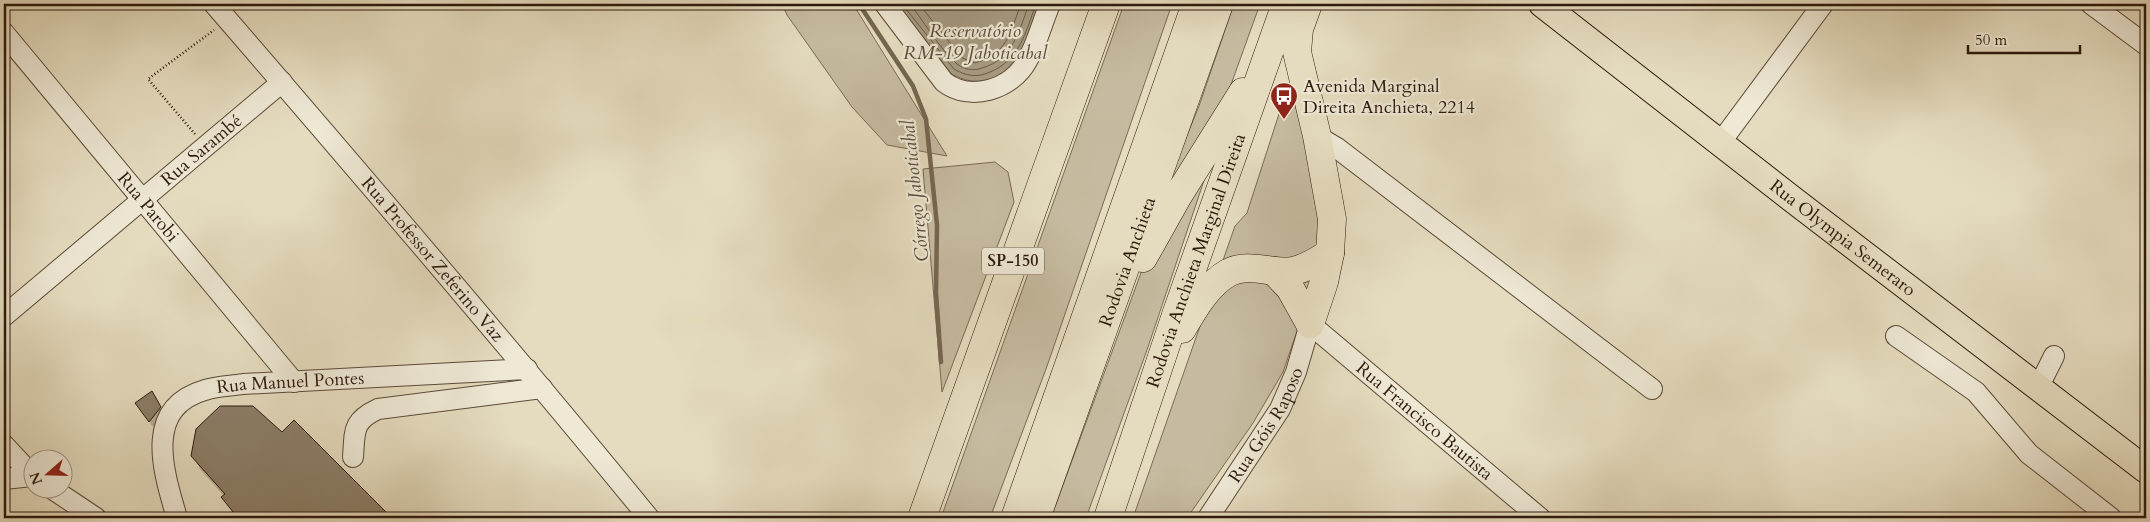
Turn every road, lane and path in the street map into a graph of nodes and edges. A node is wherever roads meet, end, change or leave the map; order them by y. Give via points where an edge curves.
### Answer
1 (214, 4) edge
2 (885, 4) edge
3 (1050, 4) edge
4 (1106, 4) edge
5 (1196, 4) edge
6 (1219, 4) edge
7 (1286, 4) edge
8 (1308, 4) edge
9 (1542, 4) edge
10 (1823, 4) edge
11 (2091, 4) edge
12 (228, 19) junction
13 (4, 33) edge
14 (2146, 45) edge
15 (1272, 48) junction
16 (282, 82) junction
17 (1316, 136) junction
18 (1720, 143) junction
19 (206, 147) junction
20 (143, 200) junction
21 (1330, 253) junction
22 (1274, 271) junction
23 (4, 316) edge
24 (1310, 324) junction
25 (1896, 336) dead end
26 (1097, 346) junction
27 (2054, 356) dead end
28 (1163, 358) junction
29 (527, 369) junction
30 (294, 382) junction
31 (2039, 386) junction
32 (542, 388) junction
33 (1652, 389) dead end
34 (4, 445) edge
35 (353, 457) dead end
36 (22, 465) edge
37 (2146, 470) edge
38 (22, 477) edge
39 (4, 479) edge
40 (69, 500) edge
41 (96, 518) edge
42 (178, 518) edge
43 (649, 518) edge
44 (922, 518) edge
45 (1015, 518) edge
46 (1036, 518) edge
47 (1108, 518) edge
48 (1208, 518) edge
49 (1540, 518) edge
50 (2112, 518) edge

1 - 12 street, Rua Professor Zeferino Vaz
2 - 3 street via 944,82 969,92 989,90 1020,70 1031,54
4 - 44 highway, SP-150
5 - 45 highway, Rodovia Anchieta
6 - 26 highway, Rodovia Anchieta
7 - 15 highway, Rodovia Anchieta Marginal Direita
8 - 17 highway via 1299,29 1297,52
9 - 18 main road, Rua Olympia Semeraro
10 - 18 street
11 - 14 street
12 - 16 street, Rua Professor Zeferino Vaz
12 - 19 path via 148,79
13 - 20 street, Rua Parobi
15 - 26 highway via 1158,229
15 - 28 highway, Rodovia Anchieta Marginal Direita
16 - 19 street, Rua Sarambé
16 - 29 street, Rua Professor Zeferino Vaz
17 - 21 highway via 1332,218
17 - 33 street via 1337,148
18 - 31 main road, Rua Olympia Semeraro
19 - 20 street, Rua Sarambé
20 - 23 street, Rua Sarambé
20 - 30 street, Rua Parobi
21 - 22 highway via 1303,268
21 - 24 highway
22 - 24 highway via 1290,288
22 - 28 highway via 1242,268 1213,284
24 - 48 street, Rua Góis Raposo via 1296,372 1280,409
24 - 49 street, Rua Francisco Bautista
25 - 50 street via 1976,392 2029,454
26 - 46 highway, Rodovia Anchieta
27 - 31 street
28 - 47 highway, Rodovia Anchieta Marginal Direita
29 - 30 street, Rua Manuel Pontes
29 - 32 street, Rua Professor Zeferino Vaz
30 - 42 street, Rua Manuel Pontes via 205,390 174,410 162,430 162,450 167,484
31 - 37 main road, Rua Olympia Semeraro
32 - 35 street via 378,409 363,416 355,430
32 - 43 street, Rua Professor Zeferino Vaz
34 - 36 street
38 - 39 street
40 - 41 street

